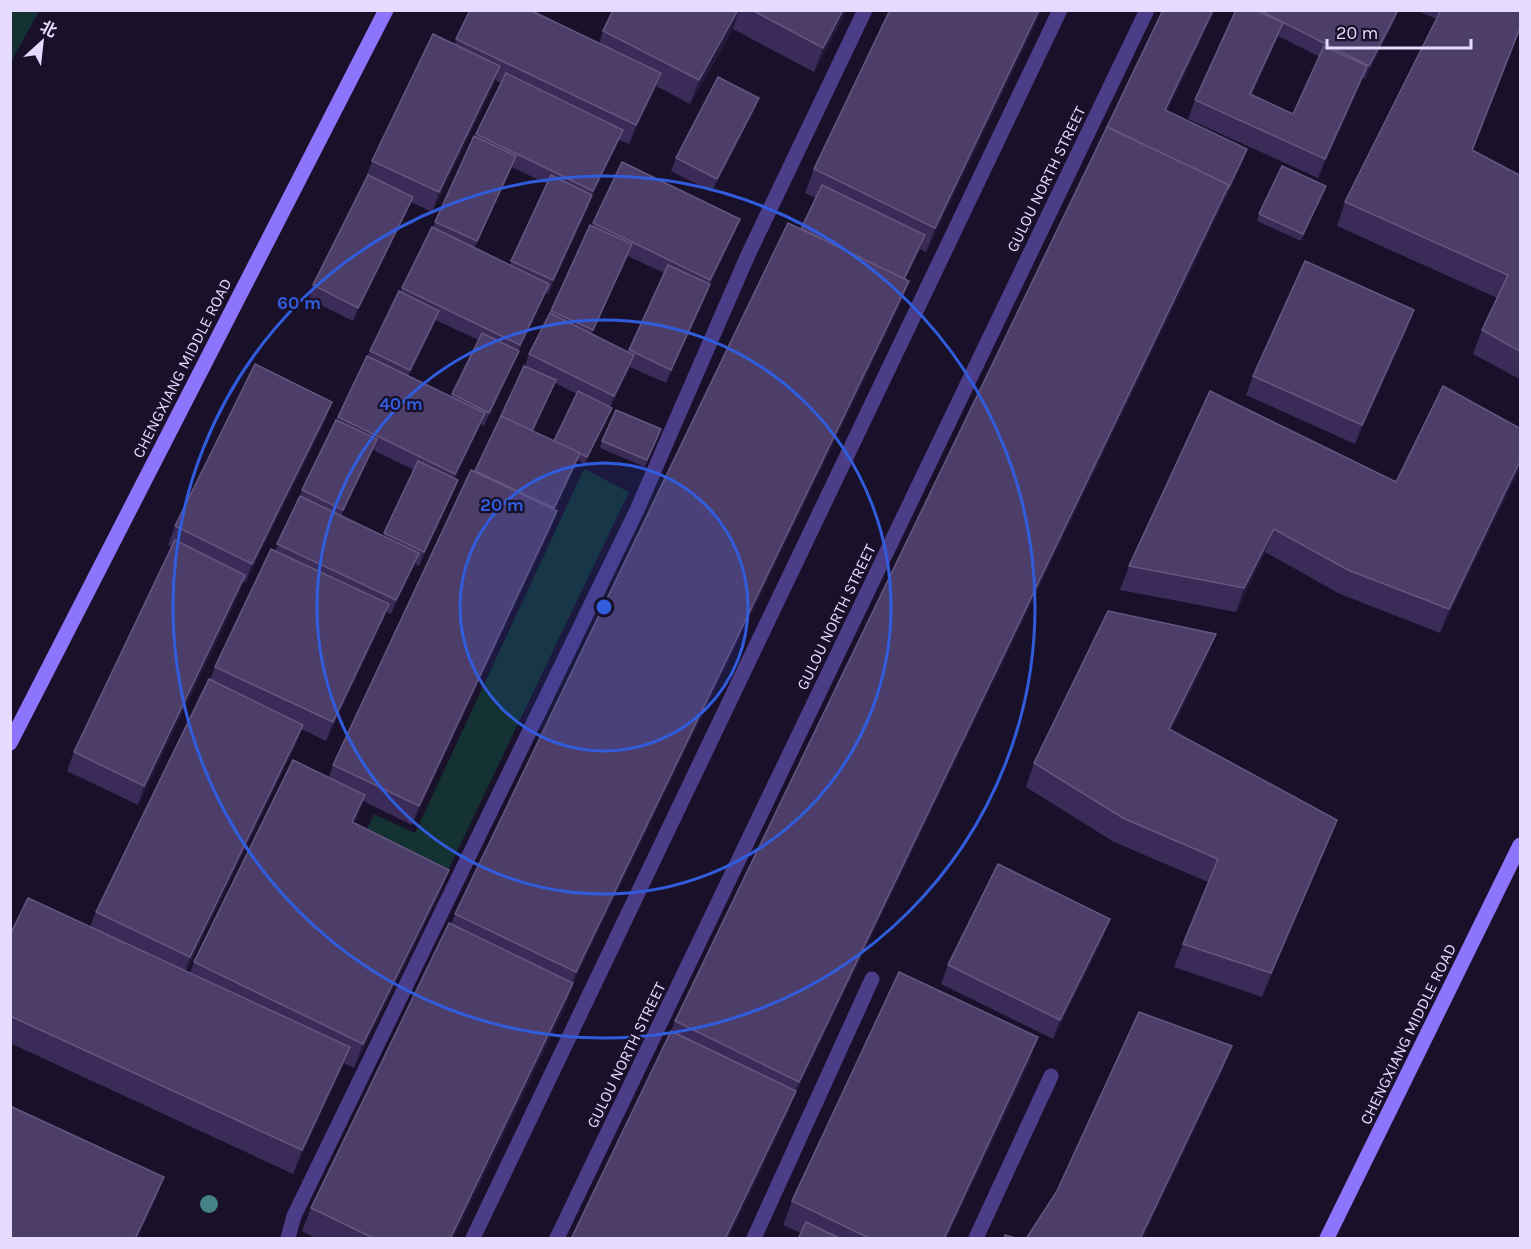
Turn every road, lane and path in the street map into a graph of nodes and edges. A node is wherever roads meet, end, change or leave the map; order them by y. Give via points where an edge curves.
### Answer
1 (386, 10) edge
2 (865, 10) edge
3 (1060, 10) edge
4 (1147, 10) edge
5 (10, 743) edge
6 (1521, 845) edge
7 (872, 979) dead end
8 (1052, 1076) dead end
9 (288, 1239) edge
10 (473, 1239) edge
11 (557, 1239) edge
12 (754, 1239) edge
13 (976, 1239) edge
14 (1327, 1239) edge

1 - 5 main road, CHENGXIANG MIDDLE ROAD
2 - 9 street via 748,255 637,510 294,1216
3 - 10 street
4 - 11 street, GULOU NORTH STREET
6 - 14 main road, CHENGXIANG MIDDLE ROAD
7 - 12 street
8 - 13 street

